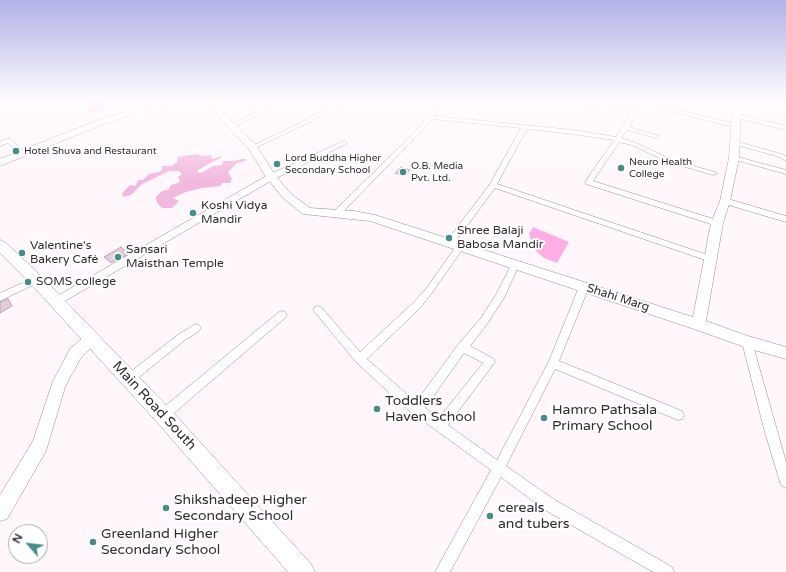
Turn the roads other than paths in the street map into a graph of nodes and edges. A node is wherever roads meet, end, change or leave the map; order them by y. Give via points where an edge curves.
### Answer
1 (87, 128) edge
2 (233, 128) edge
3 (294, 128) edge
4 (422, 128) edge
5 (524, 128) joint
6 (624, 128) joint
7 (736, 128) edge
8 (656, 136) dead end
9 (617, 139) junction
10 (344, 143) dead end
11 (735, 143) junction
12 (0, 144) edge
13 (253, 147) junction
14 (24, 154) junction
15 (734, 158) junction
16 (786, 159) edge
17 (0, 163) edge
18 (786, 172) edge
19 (713, 173) dead end
20 (271, 177) junction
21 (493, 185) junction
22 (725, 201) junction
23 (337, 213) junction
24 (786, 220) edge
25 (717, 223) junction
26 (0, 245) edge
27 (454, 245) junction
28 (711, 258) junction
29 (515, 265) junction
30 (36, 280) junction
31 (584, 287) junction
32 (0, 297) edge
33 (55, 302) junction
34 (318, 310) dead end
35 (282, 315) dead end
36 (698, 324) junction
37 (196, 328) dead end
38 (91, 339) junction
39 (747, 342) junction
40 (463, 347) junction
41 (786, 353) edge
42 (360, 359) junction
43 (553, 363) junction
44 (129, 379) junction
45 (417, 410) junction
46 (163, 415) junction
47 (678, 415) dead end
48 (440, 426) junction
49 (499, 468) junction
50 (786, 482) edge
51 (0, 512) edge
52 (302, 572) edge
53 (442, 572) edge
54 (667, 572) edge

1 - 14 street
2 - 13 street, Shahi Marg
3 - 13 street
4 - 23 street
5 - 9 street
5 - 21 street
6 - 8 street
6 - 9 street
7 - 11 street
9 - 19 street via 670,161
9 - 25 street via 589,182
10 - 20 street
11 - 15 street
11 - 16 street
12 - 14 street via 9,140
13 - 20 street, Shahi Marg
14 - 17 street
15 - 18 street
15 - 22 street
20 - 23 street, Shahi Marg via 287,196 307,211
20 - 33 street
21 - 27 street
21 - 28 street
22 - 24 street
22 - 25 street
23 - 27 street, Shahi Marg via 371,218
25 - 28 street
26 - 30 main road, Main Road South
27 - 29 street, Shahi Marg
27 - 42 street via 429,292
28 - 36 street
29 - 31 street, Shahi Marg
29 - 40 street via 484,321
30 - 32 street
30 - 33 main road, Main Road South
31 - 36 street, Shahi Marg
31 - 43 street
33 - 38 main road, Main Road South
34 - 42 street
35 - 46 street
36 - 39 street, Shahi Marg
37 - 44 street
38 - 44 main road, Main Road South
38 - 51 street via 75,354 61,380 40,445
39 - 41 street, Shahi Marg
39 - 50 street
40 - 45 street
40 - 48 street via 490,362
42 - 45 street
43 - 47 street
43 - 49 street
44 - 46 main road, Main Road South
45 - 48 street
46 - 52 main road, Main Road South
48 - 49 street
49 - 53 street
49 - 54 street via 550,505

